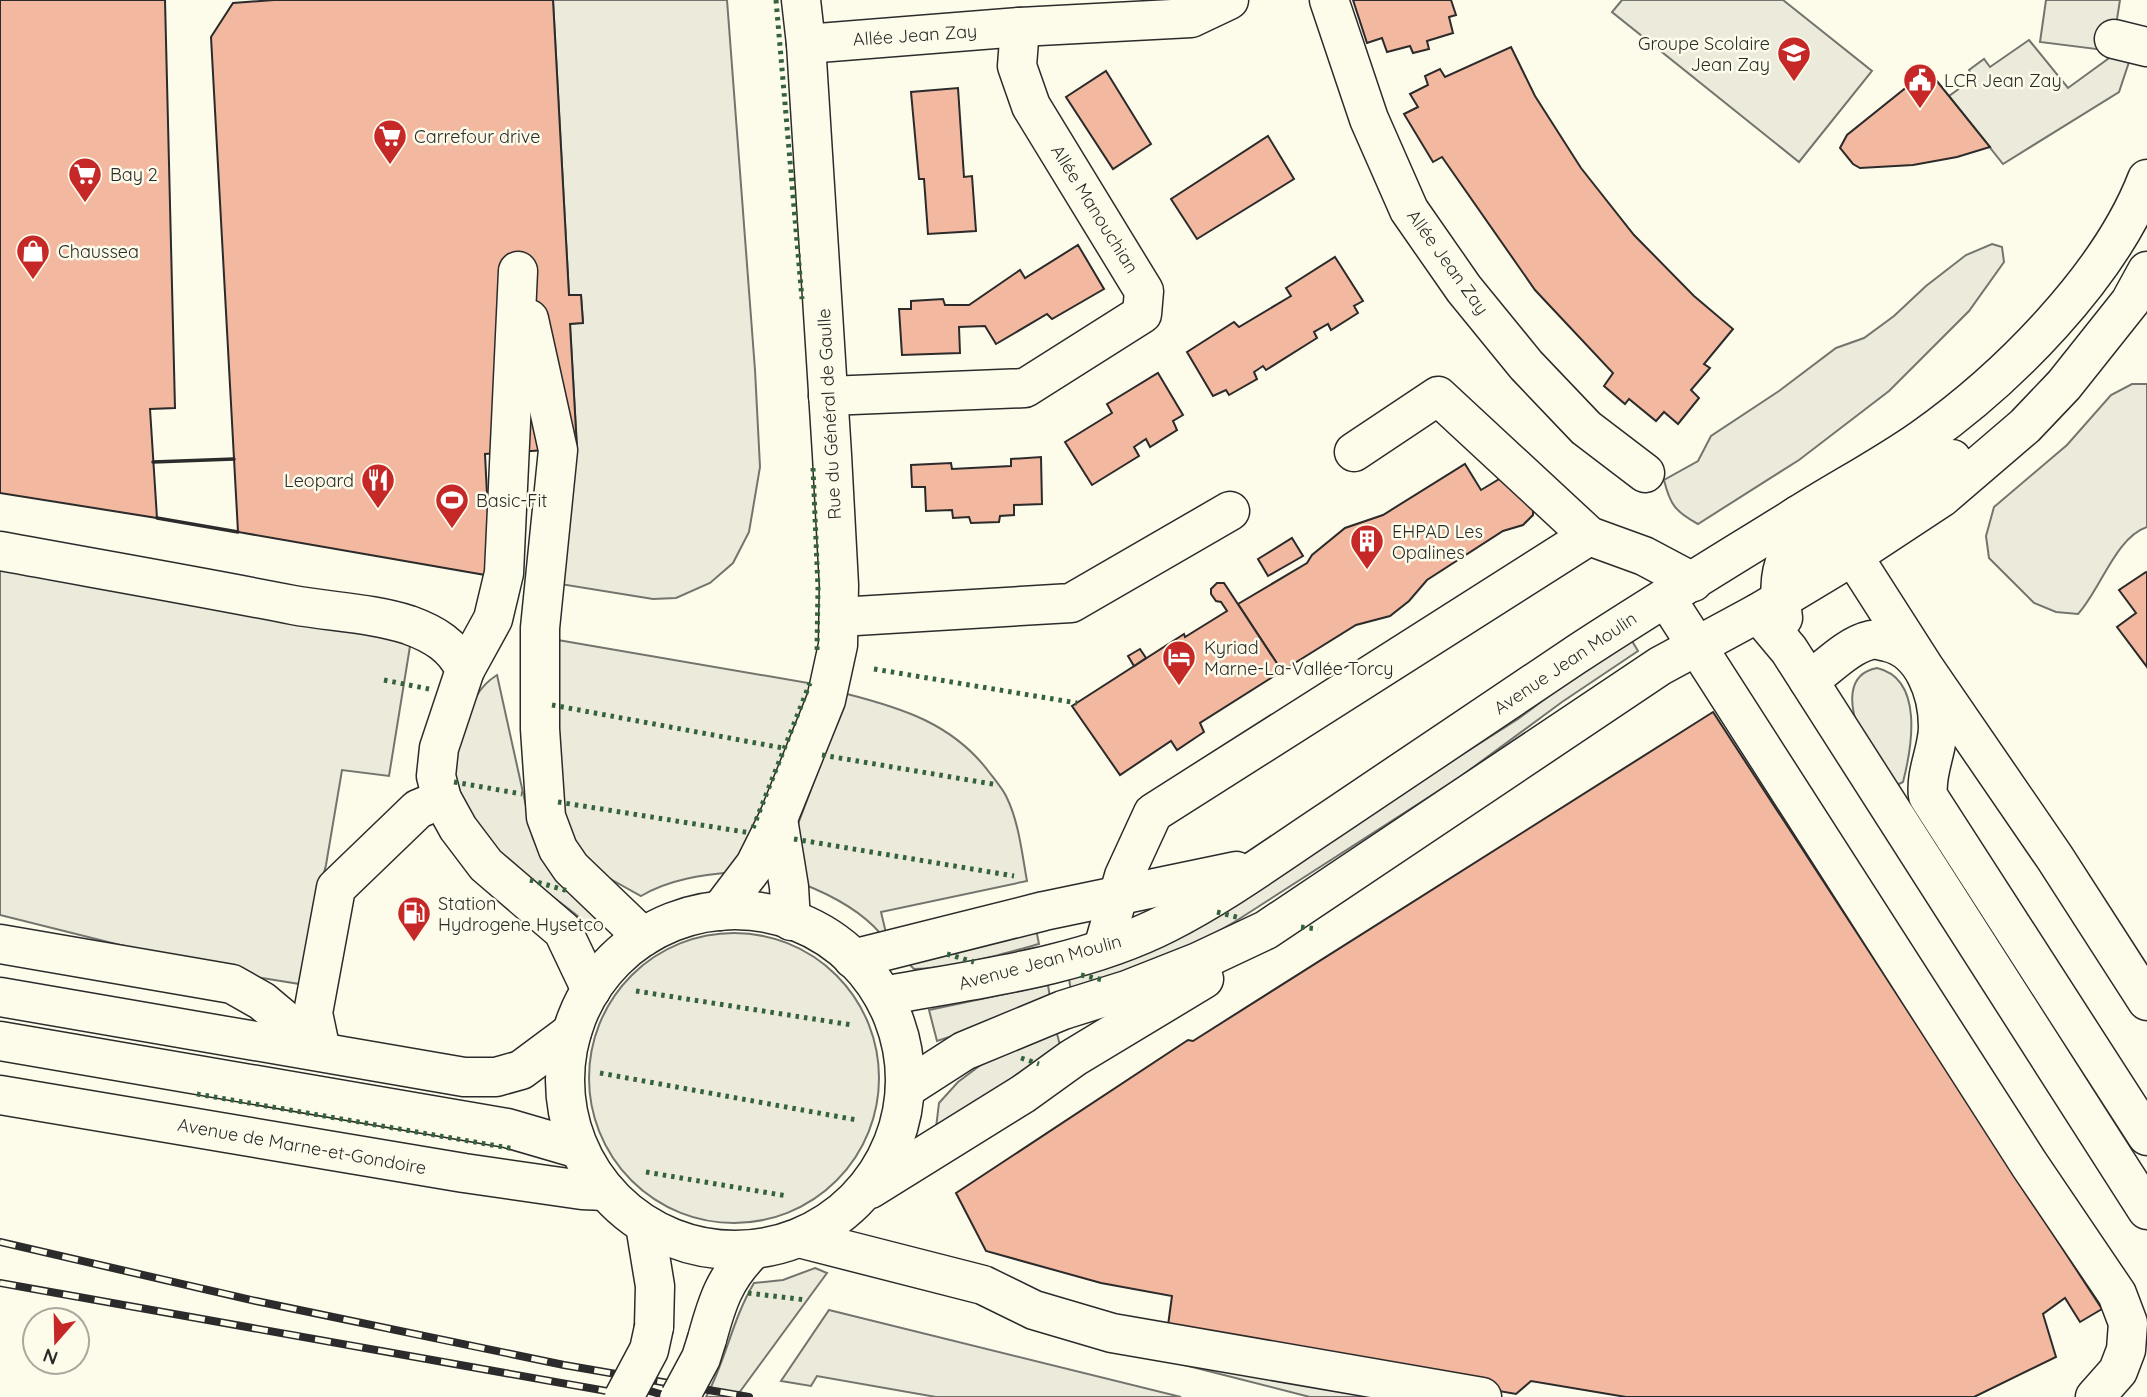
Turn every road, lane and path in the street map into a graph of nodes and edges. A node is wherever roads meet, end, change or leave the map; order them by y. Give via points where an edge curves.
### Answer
1 (801, 0) edge
2 (1229, 0) edge
3 (1329, 0) edge
4 (1020, 27) junction
5 (806, 44) junction
6 (2147, 179) edge
7 (2092, 278) junction
8 (2141, 296) edge
9 (828, 396) junction
10 (1354, 452) dead end
11 (1645, 473) dead end
12 (1230, 511) dead end
13 (1825, 535) junction
14 (1589, 536) junction
15 (0, 551) edge
16 (1679, 590) junction
17 (1769, 606) junction
18 (839, 617) junction
19 (1696, 646) junction
20 (1799, 666) junction
21 (1924, 667) junction
22 (465, 670) junction
23 (442, 799) junction
24 (778, 819) junction
25 (1262, 865) junction
26 (1120, 895) junction
27 (720, 911) junction
28 (791, 921) junction
29 (1266, 930) junction
30 (643, 937) junction
31 (0, 944) edge
32 (1103, 948) junction
33 (853, 959) junction
34 (591, 990) junction
35 (883, 996) junction
36 (0, 997) edge
37 (2147, 1001) edge
38 (572, 1032) junction
39 (0, 1041) edge
40 (321, 1051) junction
41 (905, 1089) junction
42 (0, 1095) edge
43 (2147, 1136) edge
44 (579, 1149) junction
45 (606, 1191) junction
46 (860, 1196) junction
47 (2147, 1210) edge
48 (645, 1225) junction
49 (799, 1238) junction
50 (753, 1250) junction
51 (624, 1397) edge
52 (680, 1397) edge
53 (1482, 1397) edge
54 (2095, 1397) edge

1 - 5 street, Rue du Général de Gaulle
2 - 4 street, Allée Jean Zay via 1191,18
3 - 11 street, Allée Jean Zay via 1369,119 1409,210 1464,289 1526,365 1586,428
4 - 5 street, Allée Jean Zay
4 - 9 street, Allée Manouchian via 1017,66 1031,106 1144,291 1142,314 1025,388
5 - 9 street, Rue du Général de Gaulle
6 - 7 street, Avenue Jean Moulin
7 - 8 street
7 - 13 street, Avenue Jean Moulin via 2007,370 1906,449
8 - 13 street, Avenue Jean Moulin via 2025,426 1941,498
9 - 18 street, Rue du Général de Gaulle
10 - 14 street via 1438,396
12 - 18 street via 1071,603
13 - 16 street, Avenue Jean Moulin
13 - 17 street, Avenue Jean Moulin
13 - 21 street
14 - 16 street via 1644,556
14 - 26 street via 1153,813
15 - 22 street via 409,626 451,648
16 - 19 street
16 - 25 street, Avenue Jean Moulin
17 - 19 street, Avenue Jean Moulin
17 - 20 street
18 - 24 street, Rue du Général de Gaulle via 826,700
19 - 29 street, Avenue Jean Moulin
19 - 54 street via 2117,1294 2128,1323 2126,1350 2118,1371
20 - 21 street via 1873,639 1907,651
20 - 47 street
21 - 37 street
21 - 43 street via 1938,730 1928,796
22 - 23 street via 439,748 436,776
22 - 30 street via 493,619 505,573 518,271 558,450 540,628 546,817 558,849 571,867
23 - 34 street via 457,828 486,865 563,932
23 - 40 street via 418,809 335,888 313,1013
24 - 27 street, Rue du Général de Gaulle via 754,865
24 - 28 street
25 - 26 street
25 - 32 street, Avenue Jean Moulin via 1164,925
26 - 32 street
26 - 33 street
27 - 28 street via 757,912
27 - 30 street via 680,919
28 - 33 street via 824,936
29 - 41 street, Avenue Jean Moulin via 1186,967 964,1051
29 - 46 street via 1197,984
30 - 34 street via 614,960
31 - 40 street via 232,984 262,1001
32 - 35 street, Avenue Jean Moulin via 1006,974
33 - 35 street
34 - 38 street
35 - 41 street via 900,1041
36 - 40 street
38 - 40 street via 521,1070 496,1077 464,1077
38 - 44 street via 565,1091
39 - 44 street via 507,1128
41 - 46 street via 887,1157
42 - 45 street, Avenue de Marne-et-Gondoire via 451,1171
44 - 45 street
45 - 48 street
46 - 49 street via 832,1220
48 - 50 street via 697,1246
48 - 51 street, bridge via 655,1286 654,1327 649,1350
49 - 50 street
49 - 53 street via 982,1285 1034,1310 1112,1333
50 - 52 street, bridge via 736,1266 719,1298 701,1359

